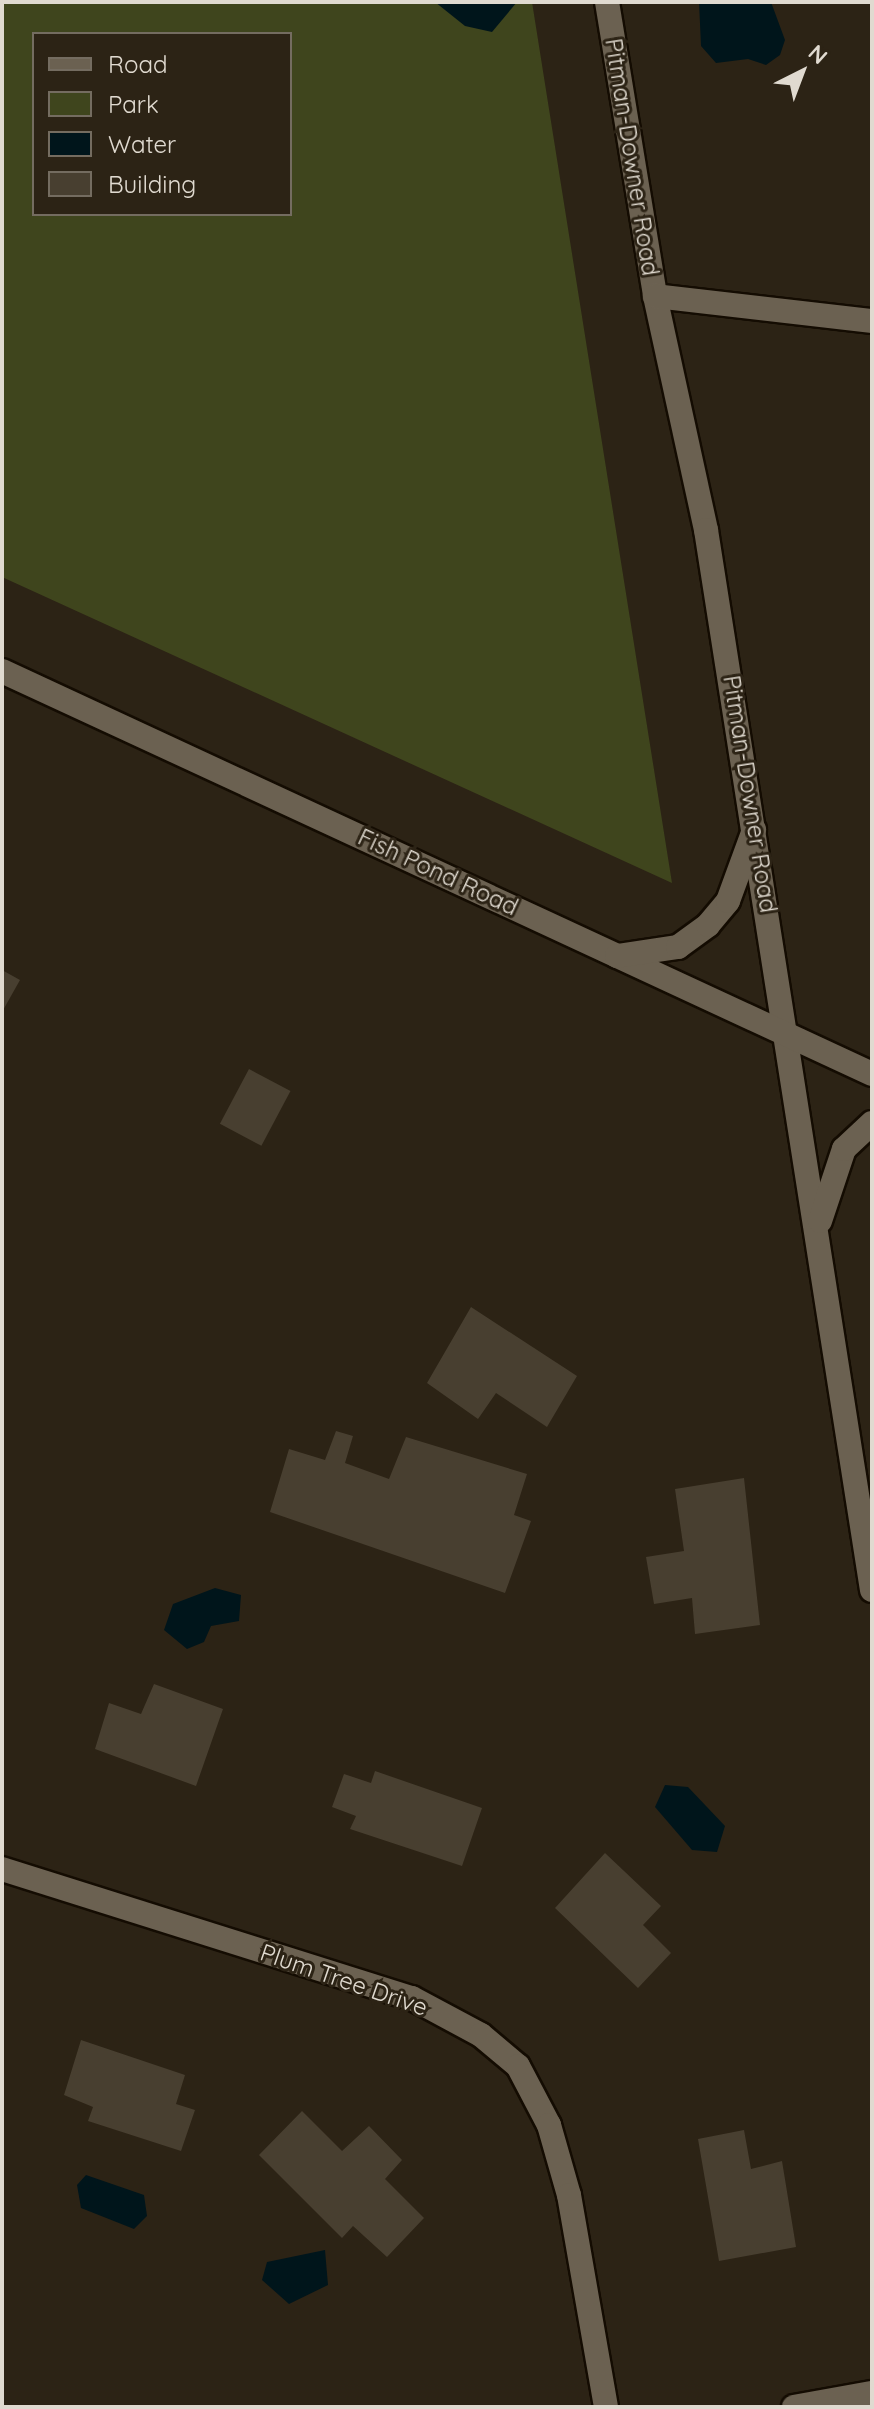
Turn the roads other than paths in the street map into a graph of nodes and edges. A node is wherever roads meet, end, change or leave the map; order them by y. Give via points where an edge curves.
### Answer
1 (607, 2) edge
2 (655, 296) junction
3 (872, 321) edge
4 (2, 671) edge
5 (755, 828) junction
6 (617, 956) junction
7 (789, 1037) junction
8 (872, 1074) edge
9 (872, 1123) edge
10 (818, 1227) junction
11 (872, 1590) edge
12 (2, 1869) edge
13 (872, 2393) edge
14 (606, 2407) edge
15 (794, 2407) edge

1 - 2 street, Pitman-Downer Road
2 - 3 street
2 - 5 street, Pitman-Downer Road via 706,530
4 - 6 street, Fish Pond Road
5 - 6 street via 728,901 708,925 678,947
5 - 7 street, Pitman-Downer Road
6 - 7 street, Fish Pond Road
7 - 8 street, Fish Pond Road
7 - 10 street, Pitman-Downer Road
9 - 10 street via 844,1149
10 - 11 street, Pitman-Downer Road
12 - 14 street, Plum Tree Drive via 412,1998 481,2035 518,2066 549,2125 569,2195
13 - 15 street

